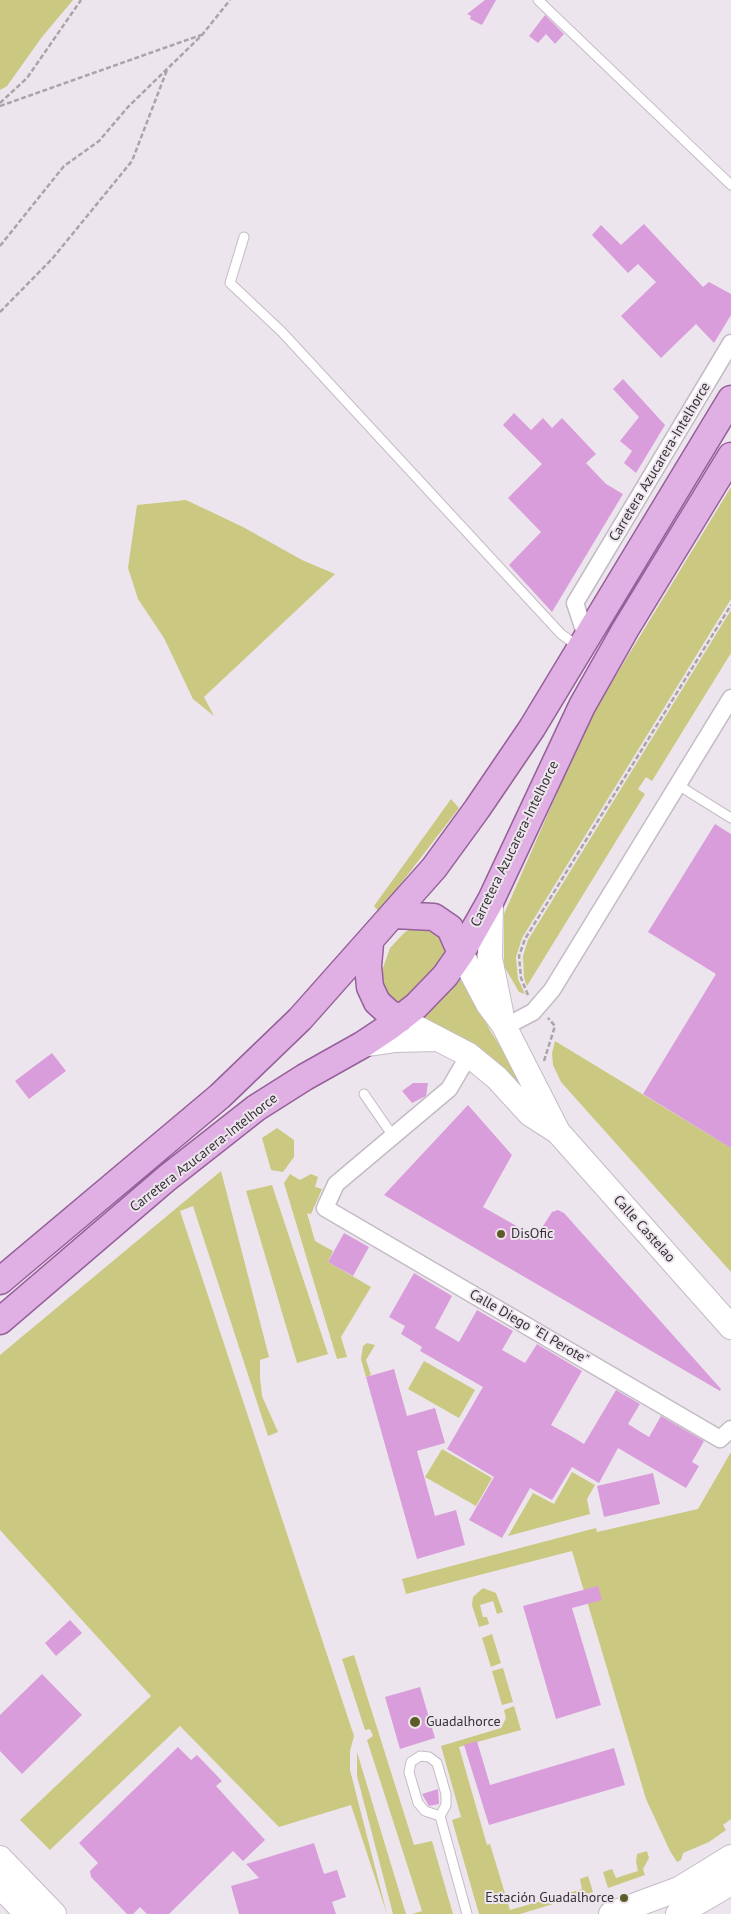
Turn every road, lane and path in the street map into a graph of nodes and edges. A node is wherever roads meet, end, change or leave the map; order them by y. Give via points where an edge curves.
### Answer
1 (81, 0) edge
2 (230, 0) edge
3 (538, 0) edge
4 (202, 35) junction
5 (167, 69) junction
6 (0, 105) edge
7 (731, 185) edge
8 (244, 237) dead end
9 (0, 246) edge
10 (0, 312) edge
11 (731, 343) edge
12 (731, 399) edge
13 (731, 456) edge
14 (583, 642) junction
15 (731, 698) edge
16 (678, 785) junction
17 (731, 818) edge
18 (491, 900) junction
19 (394, 915) junction
20 (370, 942) junction
21 (461, 953) junction
22 (400, 1019) junction
23 (503, 1024) junction
24 (439, 1040) junction
25 (362, 1045) junction
26 (469, 1055) junction
27 (364, 1094) dead end
28 (558, 1132) junction
29 (393, 1136) junction
30 (0, 1282) edge
31 (0, 1322) edge
32 (731, 1327) edge
33 (731, 1429) edge
34 (440, 1816) junction
35 (731, 1857) edge
36 (2, 1872) edge
37 (731, 1883) edge
38 (27, 1914) edge
39 (54, 1914) edge
40 (467, 1914) edge
41 (611, 1914) edge
42 (678, 1914) edge

1 - 6 path via 27,78
2 - 4 path
3 - 7 lane
4 - 5 path
4 - 6 path
5 - 9 path via 99,141 64,166
5 - 10 path via 132,161 52,259
8 - 14 lane via 230,283 289,339 561,634
11 - 14 street, Carretera Azucarera-Intelhorce via 575,603
12 - 14 main road, Carretera Azucarera-Intelhorce
13 - 18 main road, Carretera Azucarera-Intelhorce via 624,630 582,706
14 - 19 main road, Carretera Azucarera-Intelhorce via 532,728 477,809 434,868
15 - 16 street
16 - 17 lane
16 - 23 street via 552,990 533,1012
18 - 21 main road, Carretera Azucarera-Intelhorce
18 - 23 main road via 490,958
19 - 20 main road, Carretera Azucarera-Intelhorce
19 - 21 main road via 434,917 450,928
20 - 22 main road via 370,987 376,1002
20 - 30 main road, Carretera Azucarera-Intelhorce via 300,1019 220,1096
21 - 22 main road, Carretera Azucarera-Intelhorce via 445,976
21 - 23 main road, Calle Castelao via 488,1004
22 - 24 main road, Calle Castelao
22 - 25 main road, Carretera Azucarera-Intelhorce
23 - 28 main road, Calle Castelao
24 - 25 main road via 396,1040
24 - 26 main road, Calle Castelao
25 - 31 main road, Carretera Azucarera-Intelhorce via 256,1108 166,1178
26 - 28 main road, Calle Castelao via 497,1078 530,1114
26 - 29 street via 449,1089
27 - 29 lane
28 - 32 main road, Calle Castelao
29 - 33 street, Calle Diego "El Perote" via 336,1184 325,1208 720,1439
34 - 34 lane via 446,1805 446,1794 437,1764 429,1757 420,1756 412,1762 409,1772 418,1802 425,1811
34 - 40 lane
35 - 41 main road via 679,1889
36 - 38 main road
36 - 39 main road
37 - 42 main road

